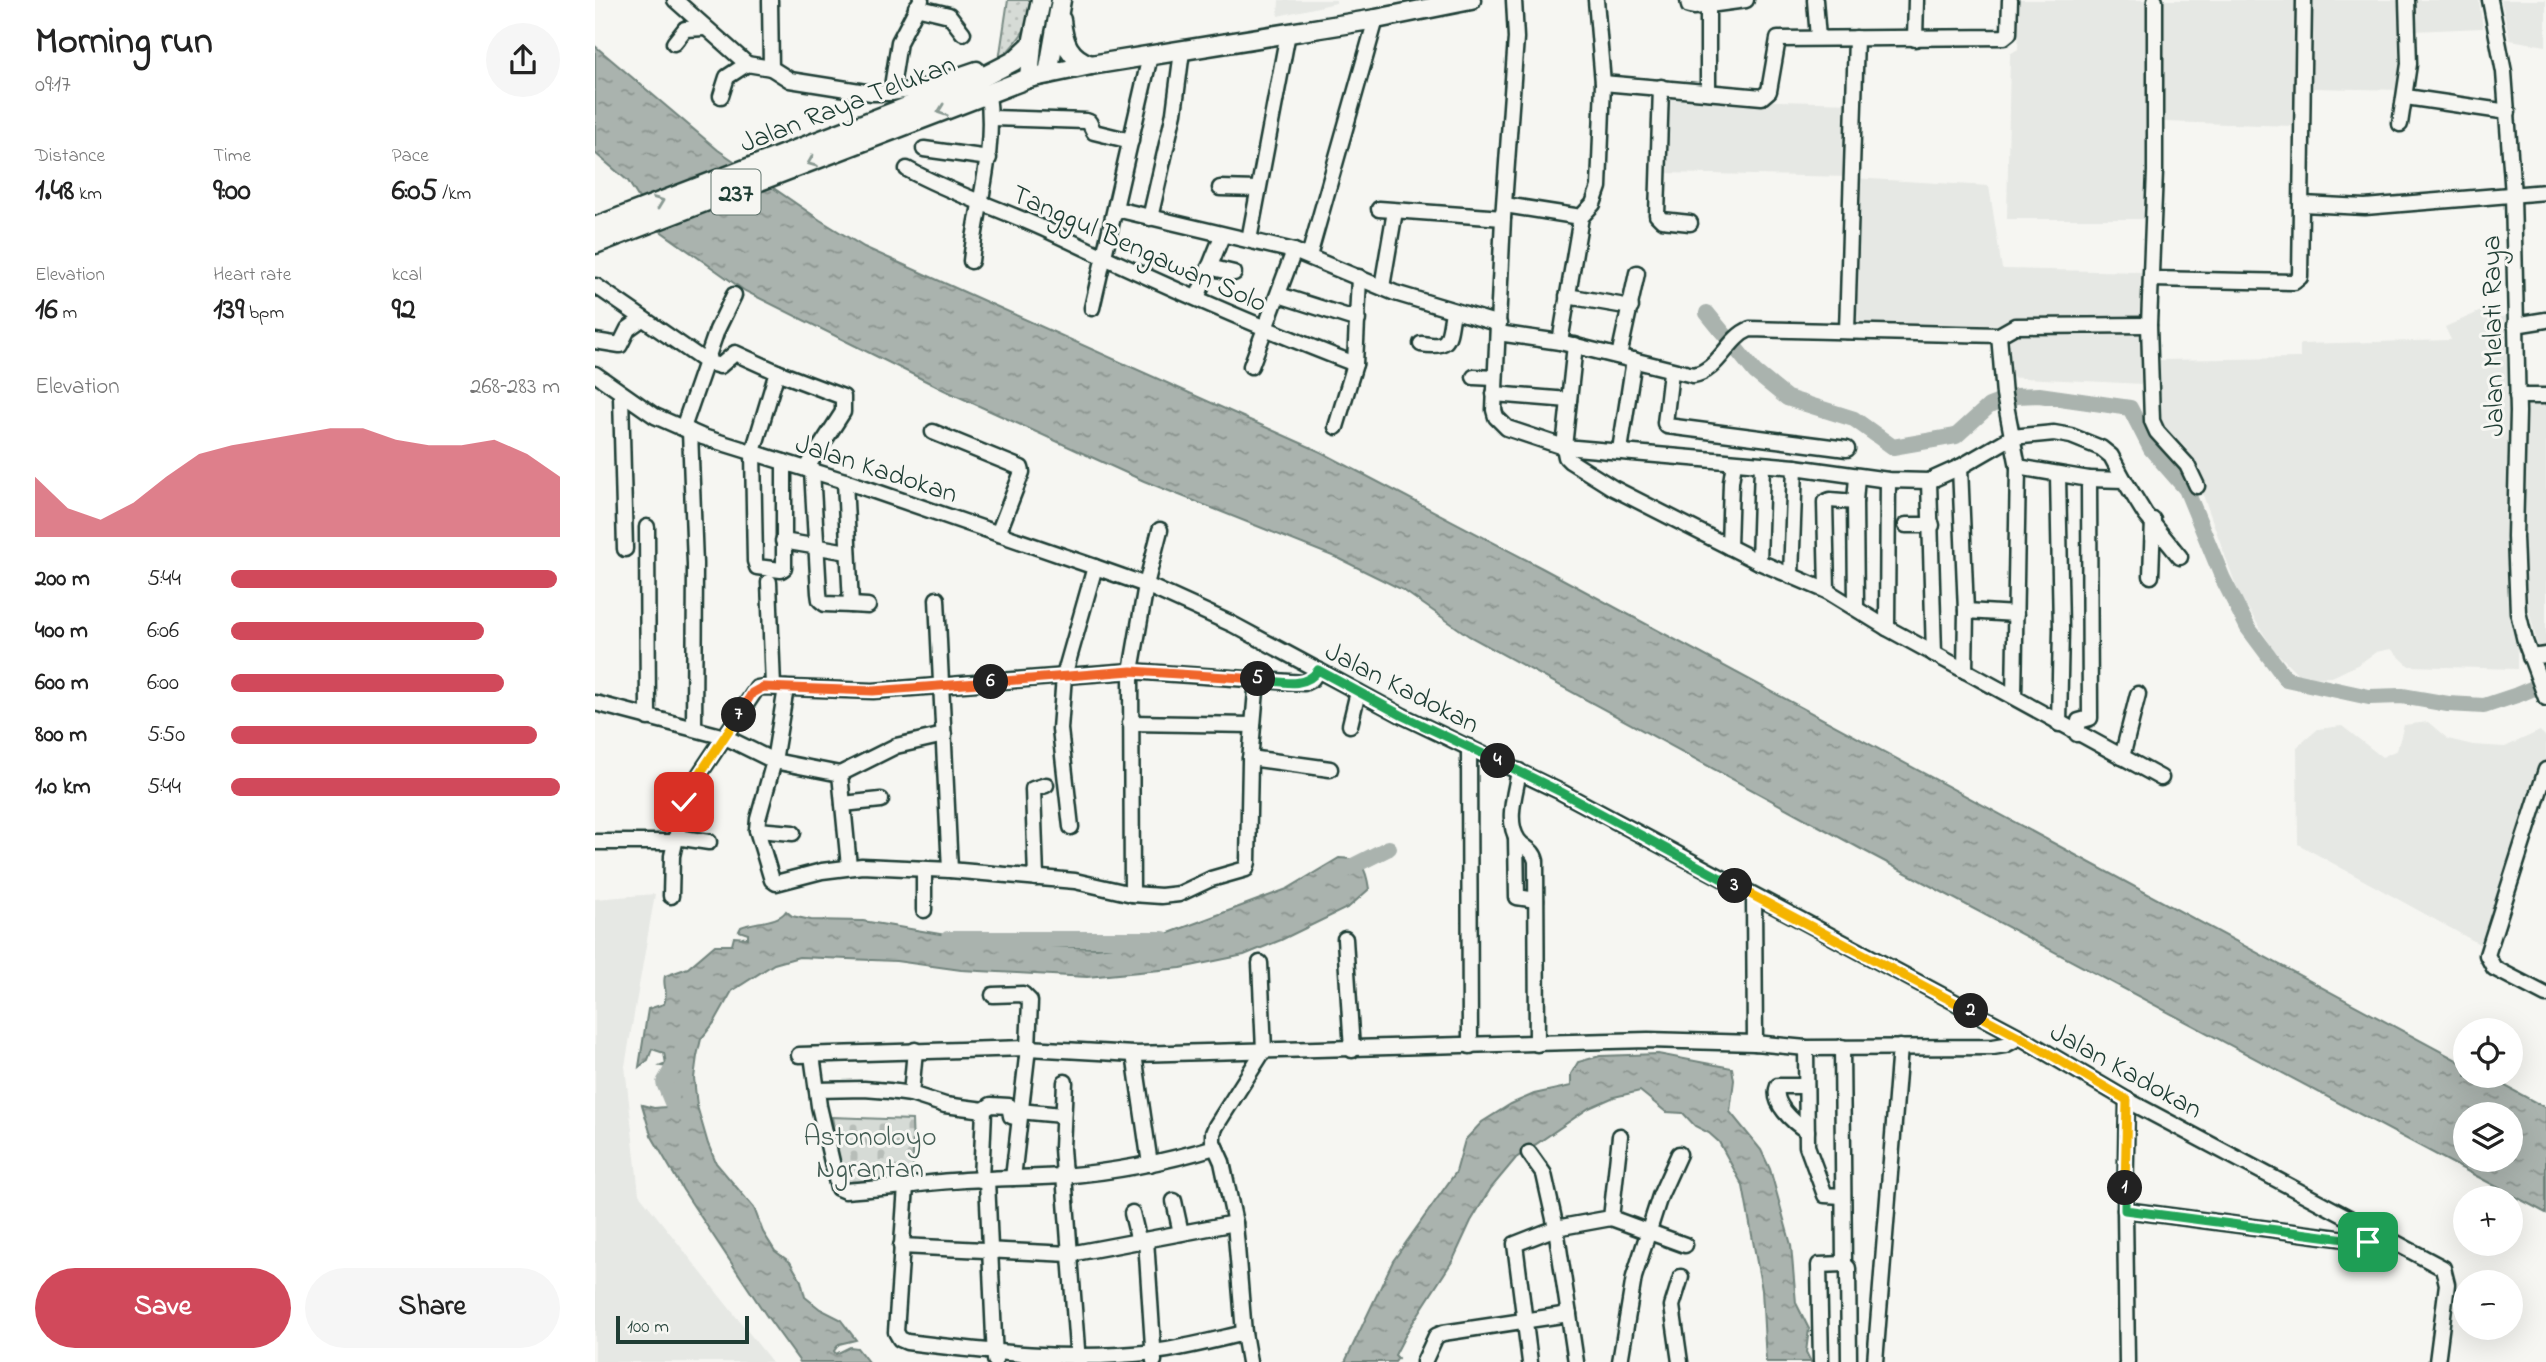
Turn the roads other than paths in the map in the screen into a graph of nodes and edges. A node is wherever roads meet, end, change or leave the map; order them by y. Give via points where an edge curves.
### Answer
1 (675, 0) edge
2 (770, 0) edge
3 (1041, 0) edge
4 (1471, 0) edge
5 (1514, 0) edge
6 (1596, 0) edge
7 (1688, 0) edge
8 (1746, 0) edge
9 (1815, 0) edge
10 (1916, 0) edge
11 (2010, 0) edge
12 (2155, 0) edge
13 (2304, 0) edge
14 (2407, 0) edge
15 (2490, 0) edge
16 (1061, 3) edge
17 (1442, 3) edge
18 (919, 4) edge
19 (1709, 6) junction
20 (1376, 19) junction
21 (705, 28) junction
22 (963, 33) dead end
23 (1288, 33) junction
24 (1818, 38) junction
25 (1856, 38) junction
26 (1915, 39) junction
27 (674, 43) dead end
28 (1032, 44) junction
29 (1182, 51) junction
30 (1150, 56) junction
31 (747, 64) junction
32 (1091, 65) junction
33 (771, 68) junction
34 (977, 69) dead end
35 (1048, 74) junction
36 (1029, 78) junction
37 (1602, 83) junction
38 (1661, 87) junction
39 (1708, 92) junction
40 (891, 93) junction
41 (988, 94) junction
42 (721, 96) dead end
43 (2406, 97) junction
44 (2508, 112) junction
45 (991, 118) junction
46 (2400, 124) dead end
47 (868, 130) junction
48 (1131, 141) junction
49 (924, 149) dead end
50 (989, 158) junction
51 (907, 169) dead end
52 (1220, 188) dead end
53 (1258, 189) junction
54 (2546, 192) edge
55 (2513, 195) junction
56 (981, 203) junction
57 (2302, 204) junction
58 (1116, 209) junction
59 (1379, 209) dead end
60 (1395, 211) junction
61 (1504, 212) junction
62 (1583, 214) junction
63 (1150, 218) junction
64 (1690, 223) dead end
65 (595, 227) edge
66 (1222, 236) junction
67 (1249, 240) junction
68 (595, 244) edge
69 (1294, 251) junction
70 (1309, 256) junction
71 (1105, 259) junction
72 (971, 261) dead end
73 (1209, 267) junction
74 (1234, 273) dead end
75 (1637, 273) dead end
76 (1359, 277) junction
77 (2151, 279) junction
78 (596, 286) edge
79 (1382, 287) junction
80 (734, 295) dead end
81 (1279, 295) junction
82 (1567, 296) junction
83 (1197, 298) junction
84 (1630, 307) junction
85 (1092, 308) dead end
86 (1453, 312) junction
87 (642, 319) junction
88 (1358, 320) junction
89 (2546, 320) edge
90 (2148, 325) junction
91 (2515, 325) junction
92 (1498, 329) junction
93 (1266, 330) junction
94 (1847, 331) junction
95 (1999, 335) junction
96 (595, 341) edge
97 (1421, 344) dead end
98 (1567, 344) junction
99 (1619, 356) junction
100 (1634, 360) junction
101 (706, 362) junction
102 (1355, 364) junction
103 (1251, 366) dead end
104 (777, 372) junction
105 (1671, 372) junction
106 (595, 374) edge
107 (1474, 377) dead end
108 (1495, 378) junction
109 (1495, 394) junction
110 (621, 395) junction
111 (2517, 396) junction
112 (2546, 396) edge
113 (1569, 400) junction
114 (1336, 427) dead end
115 (687, 430) junction
116 (933, 432) dead end
117 (2012, 437) junction
118 (1564, 447) junction
119 (1847, 449) dead end
120 (1621, 450) junction
121 (753, 452) junction
122 (784, 462) junction
123 (1734, 463) junction
124 (1762, 465) junction
125 (1795, 467) junction
126 (1960, 467) junction
127 (2018, 467) junction
128 (809, 470) junction
129 (2058, 475) junction
130 (1857, 477) junction
131 (2089, 479) junction
132 (1888, 480) junction
133 (2124, 480) junction
134 (845, 481) junction
135 (1929, 481) junction
136 (2197, 486) dead end
137 (1855, 502) junction
138 (2153, 520) junction
139 (1906, 525) dead end
140 (1932, 525) junction
141 (647, 527) dead end
142 (1160, 530) dead end
143 (998, 534) junction
144 (783, 541) junction
145 (816, 547) junction
146 (1729, 547) junction
147 (625, 549) dead end
148 (848, 552) junction
149 (2180, 557) dead end
150 (1759, 562) junction
151 (1095, 567) junction
152 (1791, 576) junction
153 (2151, 576) dead end
154 (769, 582) dead end
155 (1146, 586) junction
156 (1827, 591) junction
157 (937, 598) dead end
158 (851, 605) junction
159 (868, 606) dead end
160 (1856, 607) junction
161 (1966, 611) junction
162 (2016, 614) junction
163 (1887, 628) junction
164 (1934, 654) junction
165 (2546, 655) edge
166 (2533, 663) junction
167 (1318, 670) junction
168 (1131, 671) junction
169 (1965, 671) junction
170 (1064, 676) junction
171 (1257, 679) junction
172 (941, 685) junction
173 (779, 687) junction
174 (1358, 692) junction
175 (2138, 694) dead end
176 (2014, 696) junction
177 (2546, 698) edge
178 (595, 703) edge
179 (648, 718) junction
180 (1130, 723) junction
181 (2059, 724) junction
182 (1253, 725) junction
183 (1350, 725) dead end
184 (694, 729) junction
185 (2077, 734) junction
186 (944, 735) junction
187 (725, 737) junction
188 (1469, 747) junction
189 (2122, 757) junction
190 (1251, 758) junction
191 (773, 761) junction
192 (1330, 769) dead end
193 (2546, 770) edge
194 (1519, 771) junction
195 (840, 774) junction
196 (2161, 778) dead end
197 (1046, 785) dead end
198 (881, 800) dead end
199 (843, 804) junction
200 (1071, 827) dead end
201 (758, 830) junction
202 (793, 833) dead end
203 (675, 840) junction
204 (595, 842) edge
205 (709, 842) dead end
206 (849, 866) junction
207 (924, 870) junction
208 (950, 870) junction
209 (1036, 878) junction
210 (1132, 894) junction
211 (671, 896) dead end
212 (1755, 897) junction
213 (924, 910) dead end
214 (1345, 939) dead end
215 (1261, 962) dead end
216 (993, 995) dead end
217 (2546, 995) edge
218 (2020, 1037) junction
219 (1755, 1043) junction
220 (1537, 1045) junction
221 (1470, 1046) junction
222 (1842, 1047) junction
223 (1028, 1048) junction
224 (1806, 1048) junction
225 (1900, 1048) junction
226 (1352, 1049) junction
227 (915, 1050) junction
228 (1264, 1050) junction
229 (1134, 1054) junction
230 (1065, 1082) dead end
231 (1806, 1086) junction
232 (817, 1090) junction
233 (911, 1094) junction
234 (2127, 1100) junction
235 (984, 1110) junction
236 (1019, 1115) junction
237 (1062, 1115) junction
238 (1807, 1131) junction
239 (1620, 1136) dead end
240 (1215, 1147) junction
241 (1529, 1153) dead end
242 (1679, 1154) dead end
243 (1150, 1164) junction
244 (1064, 1175) junction
245 (1013, 1178) junction
246 (984, 1180) junction
247 (906, 1186) junction
248 (1843, 1196) junction
249 (1174, 1201) dead end
250 (2125, 1210) junction
251 (1132, 1213) dead end
252 (1611, 1218) junction
253 (1235, 1223) junction
254 (1556, 1228) junction
255 (1648, 1232) junction
256 (1181, 1233) junction
257 (2383, 1234) junction
258 (1142, 1241) junction
259 (1685, 1245) dead end
260 (901, 1246) junction
261 (991, 1251) junction
262 (1070, 1254) junction
263 (1844, 1264) junction
264 (1681, 1278) dead end
265 (1569, 1314) junction
266 (1526, 1322) junction
267 (1244, 1333) junction
268 (995, 1357) edge
269 (1154, 1357) edge
270 (1078, 1360) edge
271 (1249, 1362) edge
272 (1424, 1362) edge
273 (1530, 1362) edge
274 (1576, 1362) edge
275 (1620, 1362) edge
276 (1680, 1362) edge
277 (1821, 1362) edge
278 (1849, 1362) edge
279 (1875, 1362) edge
280 (2127, 1362) edge
281 (2437, 1362) edge

1 - 21 street
2 - 33 street
3 - 28 main road
4 - 17 main road, Jalan Raya Telukan
5 - 61 street via 1516,38
6 - 37 street
7 - 19 street via 1691,7
8 - 19 street
9 - 24 street
10 - 26 street
11 - 26 street via 2009,33 2004,37
12 - 77 street
13 - 57 street
14 - 43 street
15 - 44 street, Jalan Melati Raya
16 - 32 main road via 1070,53
16 - 35 main road
17 - 20 main road, Jalan Raya Telukan
18 - 22 street via 949,15
18 - 40 street via 899,42
19 - 39 street
20 - 23 main road, Jalan Raya Telukan
20 - 70 street
21 - 27 street via 685,29
21 - 31 street
23 - 29 main road, Jalan Raya Telukan
23 - 53 street
24 - 25 street
24 - 39 street via 1778,39 1767,95
25 - 26 street
25 - 94 street
28 - 36 main road
28 - 47 main road, Jalan Raya Telukan / 237 via 1014,61 978,80
29 - 30 main road, Jalan Raya Telukan
29 - 63 street via 1174,113
30 - 32 main road, Jalan Raya Telukan
30 - 48 street
31 - 33 street
31 - 42 street via 727,77
32 - 35 main road, Jalan Raya Telukan
33 - 40 street via 790,80
34 - 40 street
35 - 36 main road, Jalan Raya Telukan
36 - 41 main road, Jalan Raya Telukan / 237
37 - 38 street
37 - 62 street via 1599,187
38 - 39 street
38 - 64 street via 1657,215 1662,220
41 - 45 street
41 -> 47 main road, Jalan Raya Telukan / 237
43 - 44 street
43 - 46 street
44 - 55 street, Jalan Melati Raya
45 - 48 street via 1086,121 1094,132
45 - 50 street
65 -> 47 main road, Jalan Raya Telukan / 237
47 -> 68 main road, Jalan Raya Telukan / 237 via 729,195
48 - 58 street
49 - 50 street
50 - 56 street
51 - 56 street, Tanggul Bengawan Solo
52 - 53 street
53 - 67 street
54 - 55 street
55 - 57 street via 2365,207
55 - 91 street, Jalan Melati Raya
56 - 71 street, Tanggul Bengawan Solo
56 - 72 street
57 - 77 street via 2297,281
58 - 63 street
58 - 71 street
59 - 60 street
60 - 61 street
60 - 79 street
61 - 62 street
61 - 92 street
62 - 82 street
63 - 66 street
66 - 67 street
66 - 73 street
67 - 69 street
69 - 70 street
69 - 81 street
70 - 76 street
71 - 83 street, Tanggul Bengawan Solo
71 - 85 street
73 - 74 street
73 - 83 street
75 - 84 street
76 - 79 street
76 - 88 street
77 - 90 street
78 - 87 street
79 - 86 street
80 - 101 street
81 - 88 street
81 - 93 street
82 - 84 street
82 - 98 street
83 - 93 street, Tanggul Bengawan Solo
84 - 99 street
86 - 92 street
86 - 97 street via 1444,345
87 - 96 street via 628,329 620,345
87 - 101 street
88 - 102 street
89 - 91 street
90 - 95 street via 2015,326
90 - 136 street via 2154,427 2182,458
91 - 111 street, Jalan Melati Raya
92 - 98 street
92 - 108 street
93 - 102 street, Tanggul Bengawan Solo
93 - 103 street
94 - 95 street
94 - 105 street via 1750,329 1702,374
95 - 117 street
98 - 99 street
98 - 113 street
99 - 100 street
100 - 105 street
100 - 120 street
101 - 104 street via 720,366 735,353
101 - 115 street
102 - 114 street
104 - 121 street
104 - 128 street via 843,397 843,412
105 - 119 street via 1667,426
106 - 110 street, Jalan Kadokan
107 - 108 street
108 - 109 street
109 - 113 street
109 - 118 street via 1494,410 1507,428
110 - 115 street, Jalan Kadokan
110 - 147 street
111 - 112 street
111 - 166 street, Jalan Melati Raya via 2515,569 2520,626
113 - 118 street
115 - 121 street, Jalan Kadokan
115 - 184 street via 695,564
116 - 143 street via 1021,468
117 - 126 street
117 - 127 street
117 - 133 street via 2071,436 2112,456
118 - 120 street
118 - 146 street via 1566,457 1613,488
120 - 123 street
121 - 122 street, Jalan Kadokan
121 - 144 street via 757,567 782,570
122 - 128 street, Jalan Kadokan
122 - 144 street
123 - 124 street
123 - 146 street
124 - 125 street
124 - 150 street
125 - 130 street
125 - 152 street
126 - 135 street
126 - 161 street
127 - 129 street
127 - 162 street
128 - 134 street, Jalan Kadokan
128 - 145 street
129 - 131 street
129 - 181 street
130 - 132 street
130 - 137 street
131 - 133 street
131 - 185 street via 2090,718 2080,721
132 - 135 street
132 - 163 street
133 - 138 street
134 - 143 street, Jalan Kadokan
134 - 148 street
135 - 140 street
137 - 156 street via 1825,502
137 - 160 street
138 - 149 street
138 - 153 street
139 - 140 street
140 - 164 street
141 - 179 street
142 - 155 street
143 - 151 street, Jalan Kadokan
144 - 145 street
145 - 148 street
145 - 158 street via 820,600
146 - 150 street
148 - 158 street
150 - 152 street
151 - 155 street, Jalan Kadokan
151 - 170 street
152 - 156 street
154 - 173 street
155 - 167 street, Jalan Kadokan via 1232,624
155 - 168 street
156 - 160 street
157 - 172 street
158 - 159 street
160 - 163 street
161 - 162 street
161 - 169 street
162 - 176 street
163 - 164 street
164 - 169 street
165 - 166 street
166 - 177 street, Jalan Melati Raya
167 - 171 street via 1304,683
167 - 174 street, Jalan Kadokan
168 - 170 street
168 - 171 street
168 - 180 street
169 - 176 street
170 - 172 street
170 - 200 street via 1060,729
171 - 182 street
172 - 173 street via 873,691
172 - 186 street
173 - 187 street via 752,693
173 - 191 street
174 - 183 street
174 - 188 street, Jalan Kadokan
175 - 189 street
176 - 181 street
178 - 179 street
179 - 184 street
180 - 182 street
180 - 210 street
181 - 185 street
182 - 190 street
184 - 187 street
185 - 189 street
186 - 195 street via 896,746
186 - 208 street
187 - 191 street
187 - 203 street via 690,789
188 - 194 street, Jalan Kadokan
188 - 221 street
189 - 196 street
190 - 192 street
190 - 210 street via 1246,869 1179,894
191 - 195 street
191 - 201 street
193 - 217 street via 2487,955 2494,968
194 - 212 street, Jalan Kadokan
194 - 220 street via 1512,823 1517,838 1517,897 1536,900
195 - 199 street
197 - 209 street via 1033,789
198 - 199 street
199 - 206 street
201 - 202 street
201 - 206 street via 776,883
203 - 204 street
203 - 205 street
203 - 211 street
206 - 207 street
207 - 208 street
207 - 213 street
208 - 209 street
209 - 210 street
212 - 218 street, Jalan Kadokan
212 - 219 street
214 - 226 street
215 - 228 street
216 - 223 street via 1028,997
218 - 225 street via 1993,1047
218 - 234 street, Jalan Kadokan
219 - 220 street via 1648,1040
219 - 224 street
220 - 221 street
221 - 226 street
222 - 224 street
222 - 225 street
222 - 248 street
223 - 227 street
223 - 229 street
223 - 236 street
224 - 231 street
225 - 279 street
226 - 228 street
227 - 232 street via 805,1055
227 - 233 street
228 - 229 street
228 - 240 street via 1216,1126
229 - 243 street
230 - 237 street
231 - 238 street
231 - 238 street via 1778,1086 1776,1096
232 - 233 street via 865,1088
232 - 247 street via 838,1188
233 - 235 street
234 - 250 street
234 - 257 street, Jalan Kadokan
235 - 236 street via 991,1105 1009,1106 1011,1116
235 - 246 street
236 - 237 street
236 - 245 street
237 - 244 street
238 - 248 street via 1808,1153 1824,1193
239 - 252 street
240 - 243 street
240 - 253 street via 1223,1163
241 - 254 street via 1544,1174
242 - 255 street
243 - 244 street
244 - 245 street
244 - 262 street
245 - 246 street
246 - 247 street
246 - 261 street
247 - 260 street
248 - 263 street
249 - 256 street
250 - 257 street via 2361,1241
250 - 280 street
251 - 258 street
252 - 254 street
252 - 255 street
253 - 256 street
253 - 267 street
254 - 265 street
254 - 266 street via 1515,1244
255 - 259 street
255 - 275 street via 1634,1277
256 - 258 street
257 - 281 street, Jalan Kadokan via 2443,1268 2447,1284
258 - 262 street
258 - 269 street
260 - 261 street
260 - 268 street via 895,1332 900,1339
261 - 262 street
261 - 268 street
262 - 270 street
263 - 277 street via 1819,1265
263 - 278 street via 1848,1268
264 - 276 street via 1672,1306
265 - 266 street
265 - 274 street
266 - 272 street via 1443,1333 1436,1336
266 - 273 street
267 - 269 street
267 - 271 street
268 - 270 street
269 - 270 street

